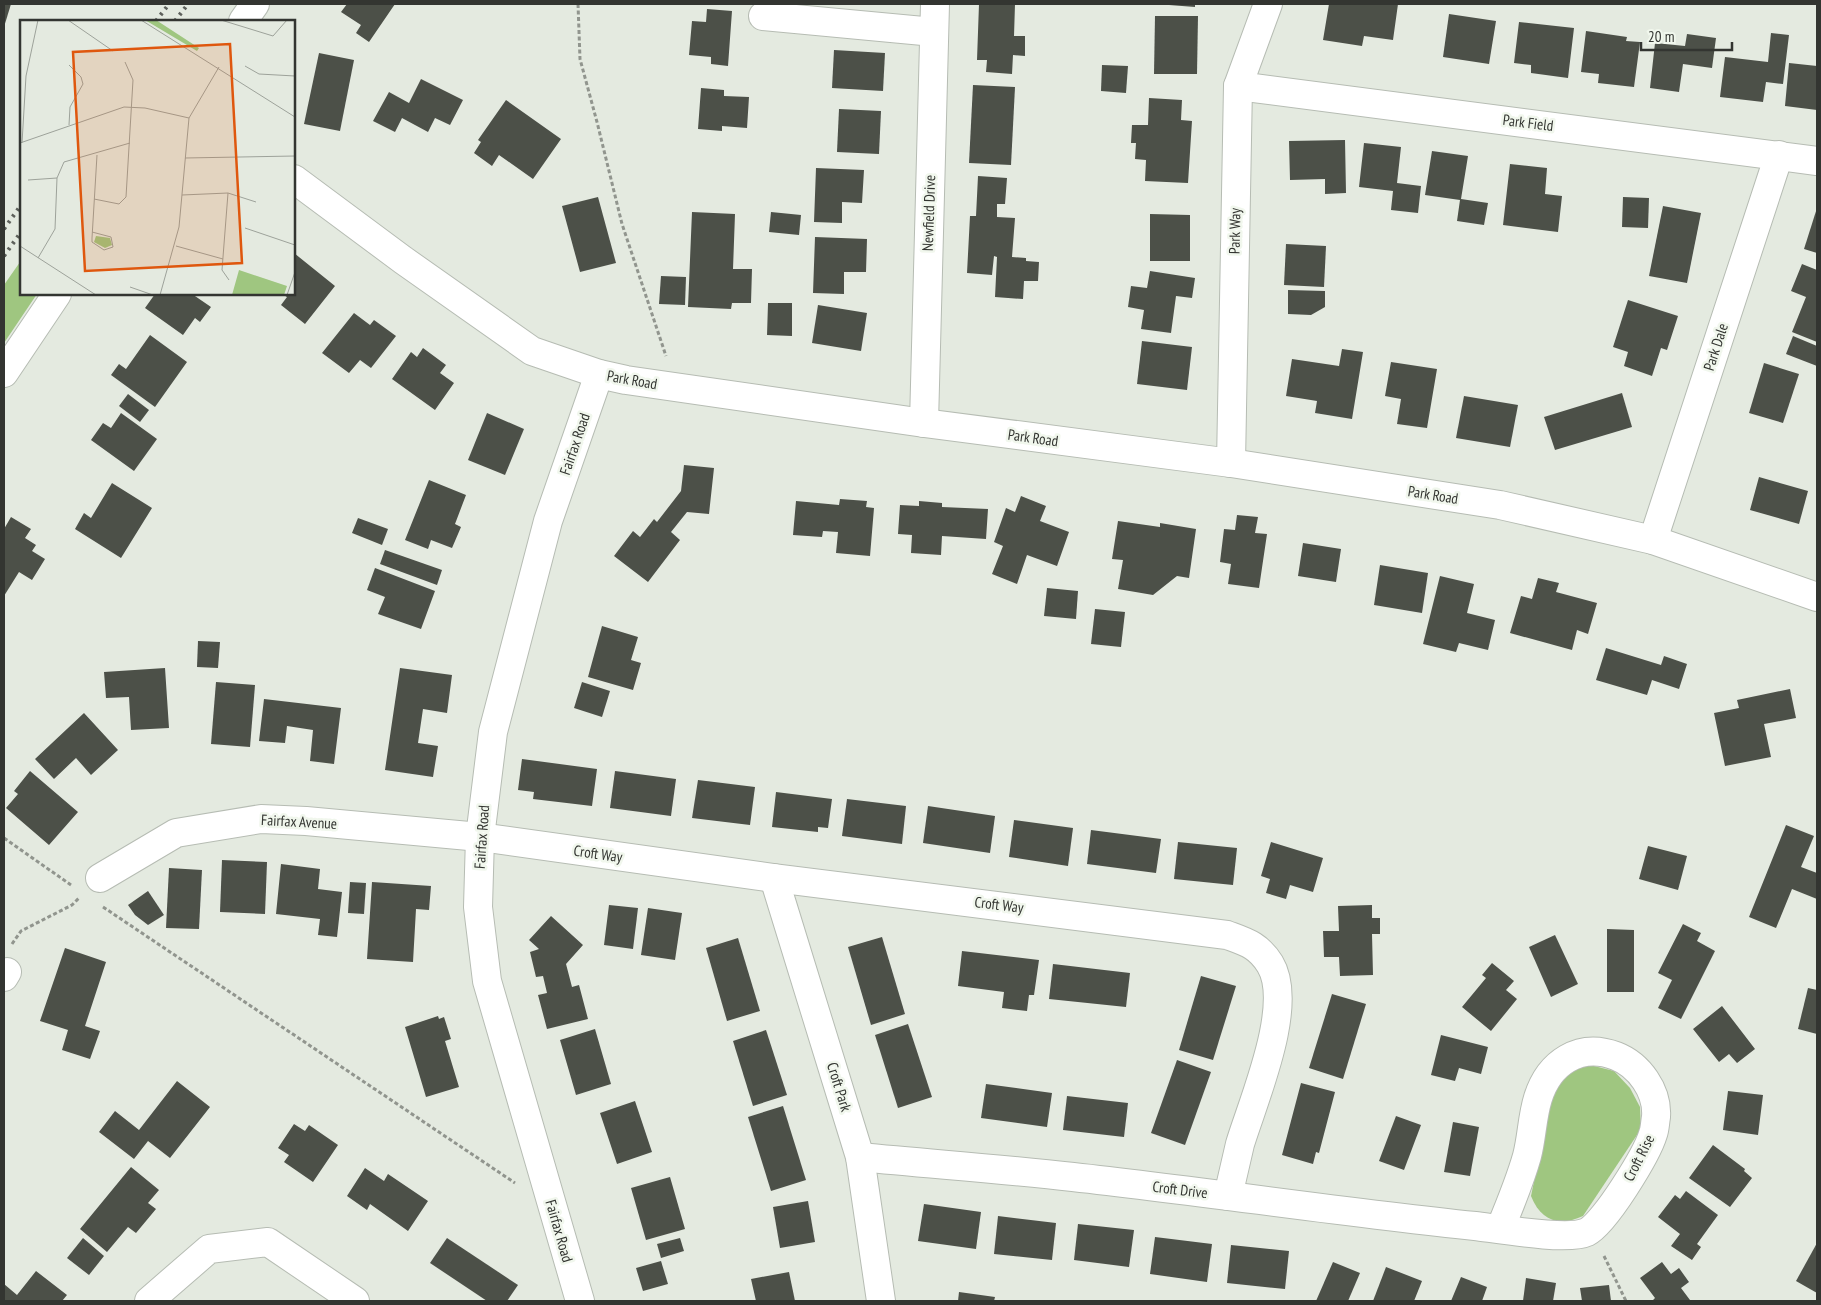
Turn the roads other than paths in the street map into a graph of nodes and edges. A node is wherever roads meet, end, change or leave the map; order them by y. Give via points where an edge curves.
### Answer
1 (255, 4) edge
2 (935, 4) edge
3 (1268, 4) edge
4 (763, 16) dead end
5 (243, 20) edge
6 (934, 32) junction
7 (1238, 86) junction
8 (1779, 155) junction
9 (1817, 161) edge
10 (295, 180) edge
11 (56, 295) edge
12 (4, 373) edge
13 (598, 374) junction
14 (924, 423) junction
15 (1231, 463) junction
16 (1653, 540) junction
17 (1817, 597) edge
18 (480, 837) junction
19 (774, 878) junction
20 (92, 891) road end
21 (860, 1157) junction
22 (1228, 1196) junction
23 (1500, 1229) junction
24 (149, 1301) edge
25 (355, 1301) edge
26 (580, 1301) edge
27 (881, 1301) edge

1 - 5 street
2 - 6 street, Newfield Drive
3 - 7 street, Park Way
4 - 6 street
6 - 14 street, Newfield Drive
7 - 8 street, Park Field
7 - 15 street, Park Way
8 - 9 street, Park Field
8 - 16 street, Park Dale
10 - 13 street, Park Road via 532,351
11 - 12 street
13 - 14 street, Park Road
13 - 18 street, Fairfax Road via 548,521 493,732
14 - 15 street, Park Road
15 - 16 street, Park Road via 1500,505
16 - 17 street, Park Road
18 - 19 street, Croft Way
18 - 20 street, Fairfax Avenue via 261,818 176,833
18 - 26 street, Fairfax Road via 478,907 487,981
19 - 21 street, Croft Park
19 - 22 street, Croft Way via 1227,934 1252,944 1270,965 1278,994 1275,1027
21 - 22 street, Croft Drive via 1073,1177
21 - 27 street, Croft Park
22 - 23 street, Croft Drive
23 - 23 street, Croft Rise via 1552,1235 1585,1233 1599,1224 1645,1153 1653,1134 1656,1112 1652,1090 1630,1064 1618,1057 1591,1051 1563,1060 1550,1073 1538,1097 1527,1156
24 - 25 street via 209,1249 268,1242

